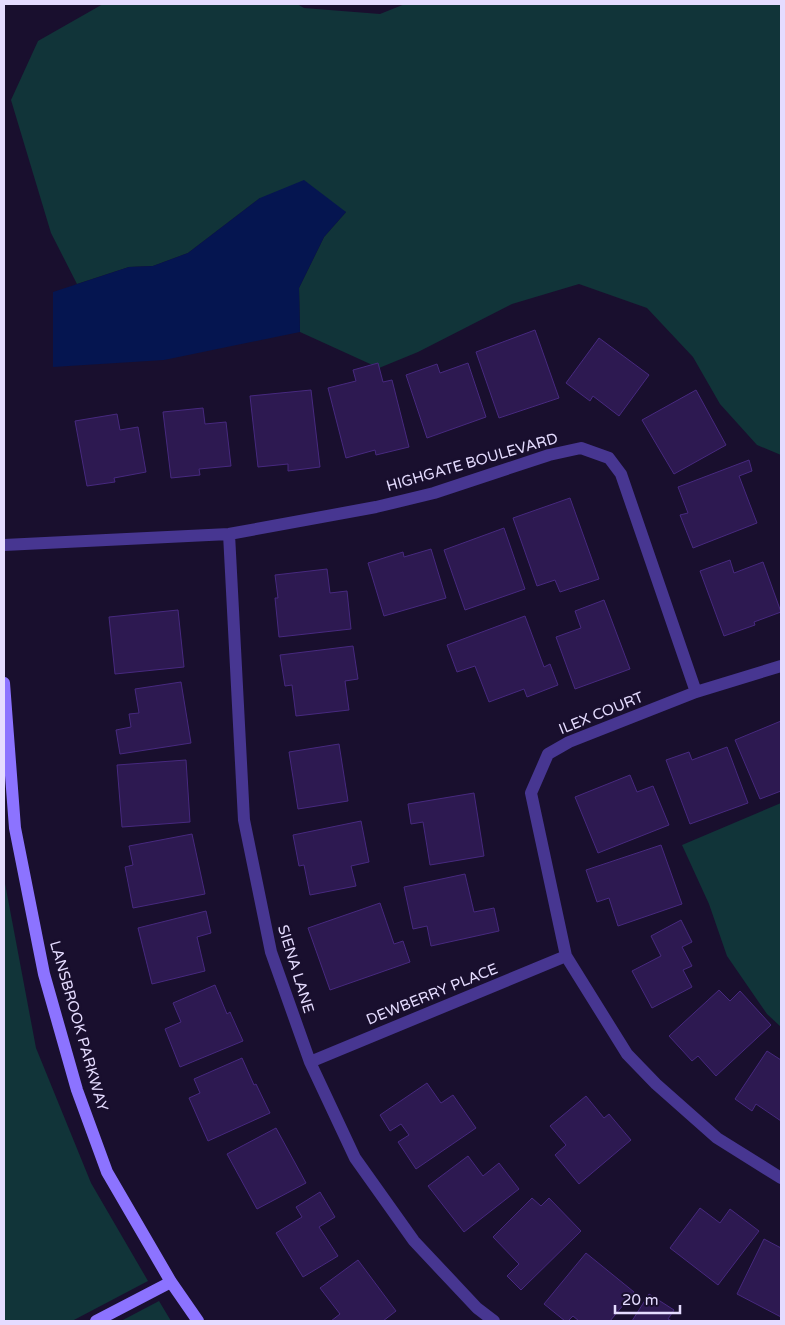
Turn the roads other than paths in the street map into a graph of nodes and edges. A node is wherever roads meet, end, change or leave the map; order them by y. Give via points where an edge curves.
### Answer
1 (229, 534) junction
2 (4, 546) edge
3 (781, 666) edge
4 (4, 683) edge
5 (696, 692) junction
6 (566, 956) junction
7 (310, 1062) junction
8 (781, 1178) edge
9 (171, 1282) junction
10 (96, 1321) edge
11 (198, 1321) edge
12 (494, 1321) edge

1 - 2 street, HIGHGATE BOULEVARD
1 - 5 street, HIGHGATE BOULEVARD via 434,493 549,455 581,448 609,458 621,474
1 - 7 street, SIENA LANE via 244,820 271,952
3 - 5 street, ILEX COURT
4 - 9 street, LANSBROOK PARKWAY via 15,828 44,974 77,1090 107,1172
5 - 6 street, ILEX COURT via 569,742 548,754 531,793
6 - 7 street, DEWBERRY PLACE
6 - 8 street, ILEX COURT via 627,1054 656,1084 717,1138
7 - 12 street, SIENA LANE via 355,1158 414,1241 477,1308
9 - 10 street
9 - 11 street, LANSBROOK PARKWAY

